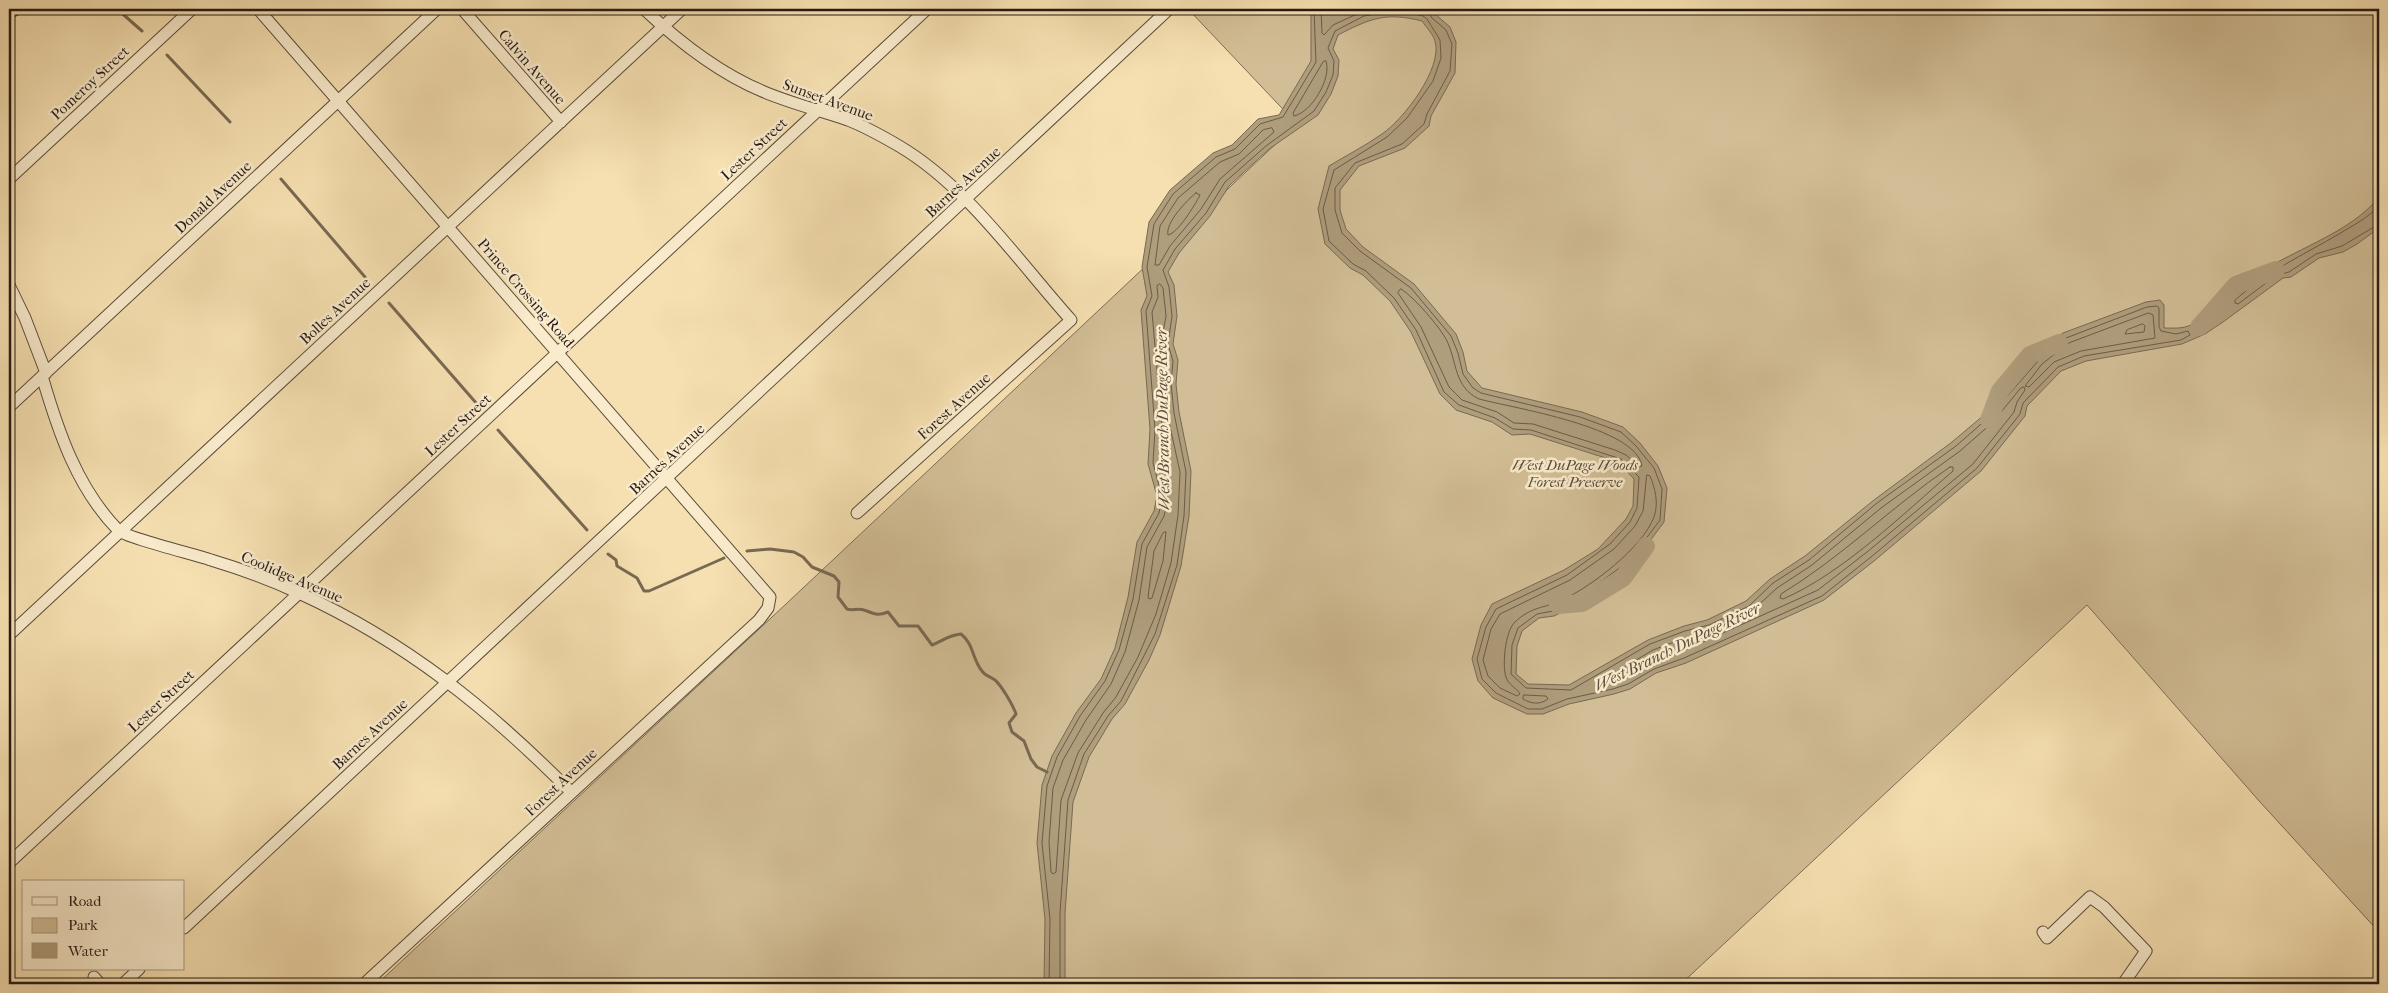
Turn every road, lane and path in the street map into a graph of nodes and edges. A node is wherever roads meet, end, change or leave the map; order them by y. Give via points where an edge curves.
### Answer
1 (16, 9) edge
2 (192, 9) edge
3 (258, 9) edge
4 (437, 9) edge
5 (462, 9) edge
6 (644, 9) edge
7 (682, 9) edge
8 (927, 9) edge
9 (1169, 9) edge
10 (9, 13) edge
11 (664, 25) junction
12 (339, 100) junction
13 (817, 111) junction
14 (561, 122) junction
15 (9, 179) edge
16 (965, 201) junction
17 (448, 227) junction
18 (9, 285) edge
19 (1071, 320) joint
20 (558, 353) junction
21 (44, 374) junction
22 (9, 407) edge
23 (668, 479) junction
24 (857, 513) dead end
25 (119, 532) junction
26 (299, 593) junction
27 (770, 597) joint
28 (9, 635) edge
29 (449, 681) junction
30 (571, 792) junction
31 (9, 863) edge
32 (185, 927) edge
33 (2043, 932) dead end
34 (138, 970) edge
35 (123, 984) edge
36 (364, 984) edge
37 (2123, 984) edge

1 - 10 street
2 - 15 street, Pomeroy Street
3 - 12 street, Prince Crossing Road
4 - 12 street, Donald Avenue
5 - 14 street, Calvin Avenue
6 - 11 street, Sunset Avenue
7 - 11 street, Bolles Avenue
8 - 13 street, Lester Street
9 - 16 street, Barnes Avenue
11 - 13 street, Sunset Avenue via 732,77 767,94
11 - 14 street, Bolles Avenue
12 - 17 street, Prince Crossing Road
12 - 21 street, Donald Avenue
13 - 16 street, Sunset Avenue via 848,120 900,147 946,180
13 - 20 street, Lester Street
14 - 17 street, Bolles Avenue
16 - 19 street, Sunset Avenue
16 - 23 street, Barnes Avenue
17 - 20 street, Prince Crossing Road
17 - 25 street, Bolles Avenue
18 - 21 street via 25,318
19 - 24 street, Forest Avenue
20 - 23 street, Prince Crossing Road
20 - 26 street, Lester Street
21 - 22 street, Donald Avenue
21 - 25 street via 56,423 69,455 87,489
23 - 27 street, Prince Crossing Road
23 - 29 street, Barnes Avenue
25 - 26 street, Coolidge Avenue via 212,560
25 - 28 street, Bolles Avenue
26 - 29 street, Coolidge Avenue via 377,634
26 - 31 street, Lester Street
27 - 30 street, Forest Avenue via 768,608 759,620
29 - 30 street, Coolidge Avenue via 514,735
29 - 32 street, Barnes Avenue
30 - 36 street, Forest Avenue
33 - 37 street via 2047,938 2090,897 2146,951
34 - 35 street

